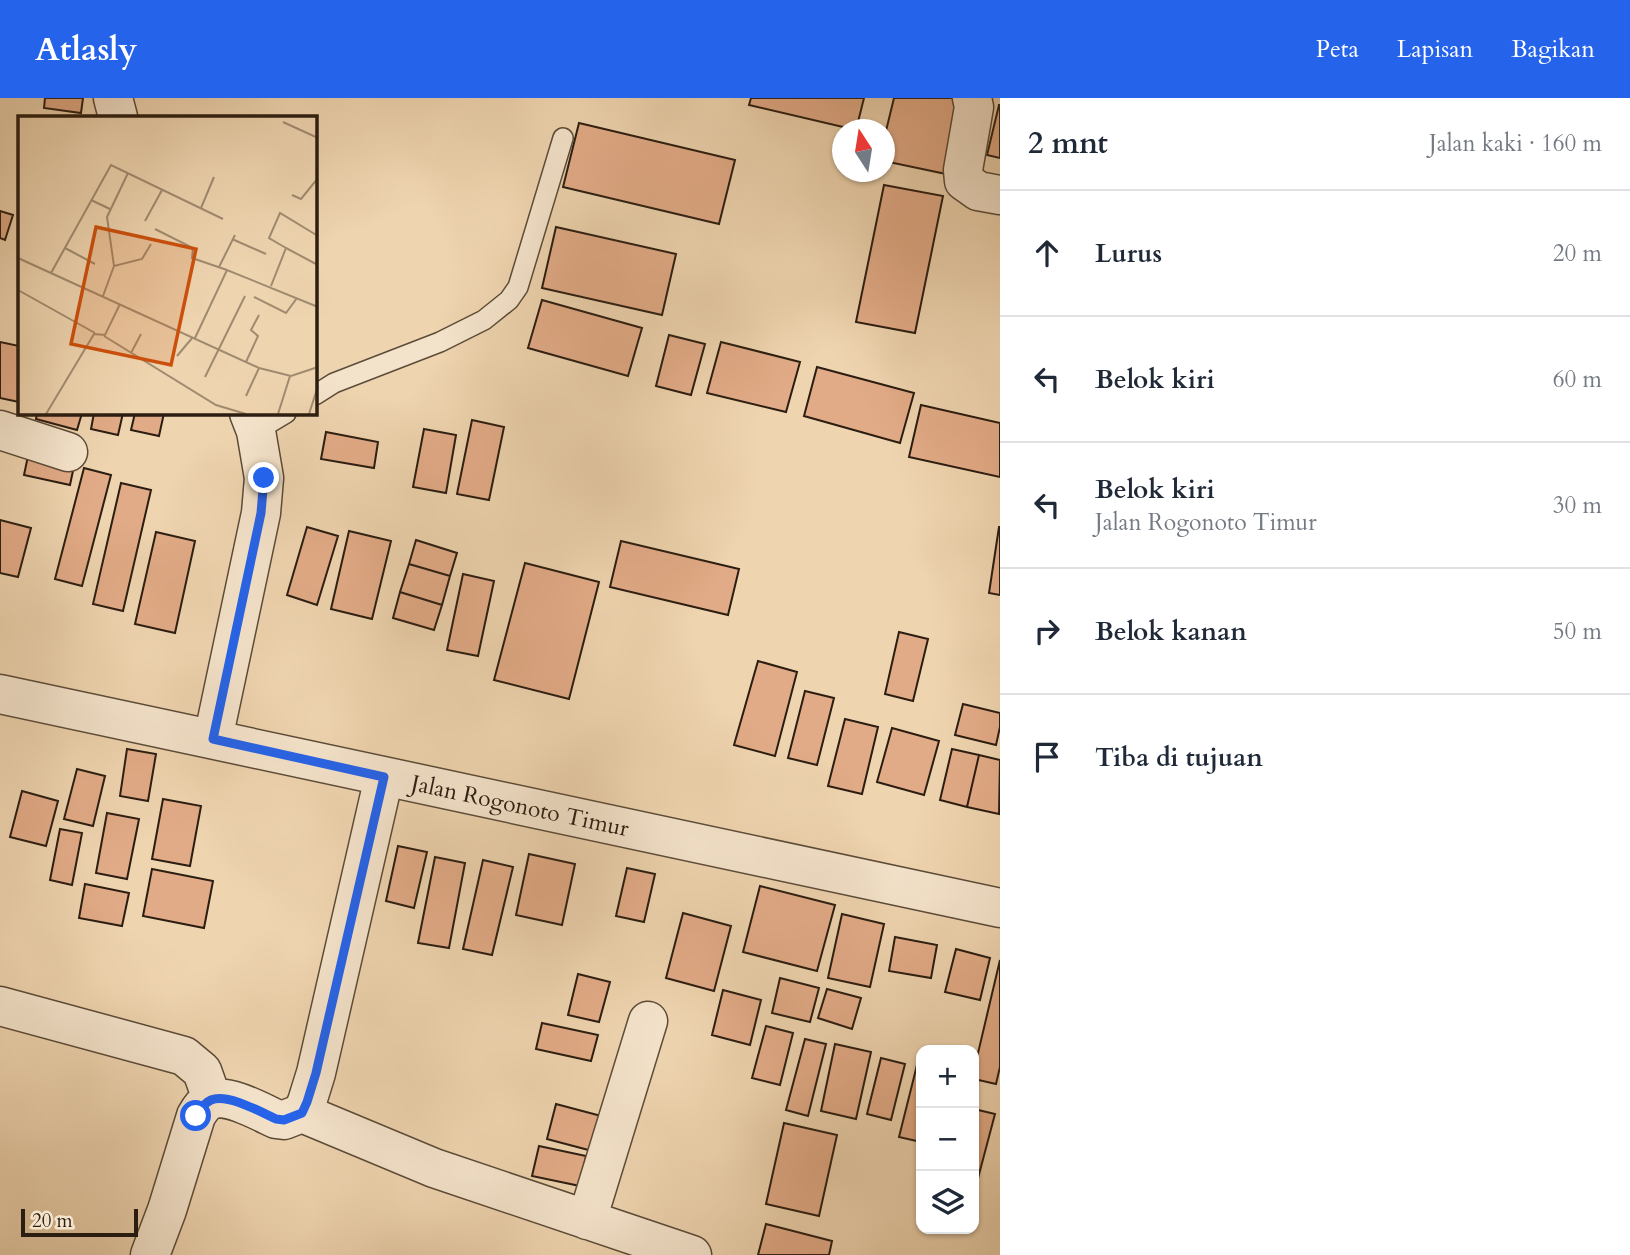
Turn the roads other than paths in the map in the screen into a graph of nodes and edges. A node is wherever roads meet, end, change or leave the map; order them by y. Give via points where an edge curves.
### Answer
1 (113, 98) edge
2 (972, 98) edge
3 (118, 116) edge
4 (563, 138) dead end
5 (1000, 195) edge
6 (317, 394) edge
7 (264, 419) edge
8 (0, 430) edge
9 (68, 452) dead end
10 (0, 694) edge
11 (213, 739) junction
12 (384, 777) junction
13 (1000, 908) edge
14 (0, 1006) edge
15 (648, 1021) dead end
16 (308, 1096) junction
17 (212, 1099) junction
18 (587, 1220) junction
19 (150, 1255) edge
20 (692, 1255) edge

1 - 3 street
2 - 5 street via 964,181 978,191
4 - 6 lane via 518,287 509,300 484,320 440,342
7 - 11 street via 261,513
8 - 9 street
10 - 11 street, Jalan Rogonoto Timur
11 - 12 street, Jalan Rogonoto Timur
12 - 13 street, Jalan Rogonoto Timur
12 - 16 street
14 - 17 street via 184,1056 202,1071
15 - 18 street
16 - 17 street via 284,1120 224,1098
16 - 18 street via 434,1168
17 - 19 street via 196,1116
18 - 20 street

